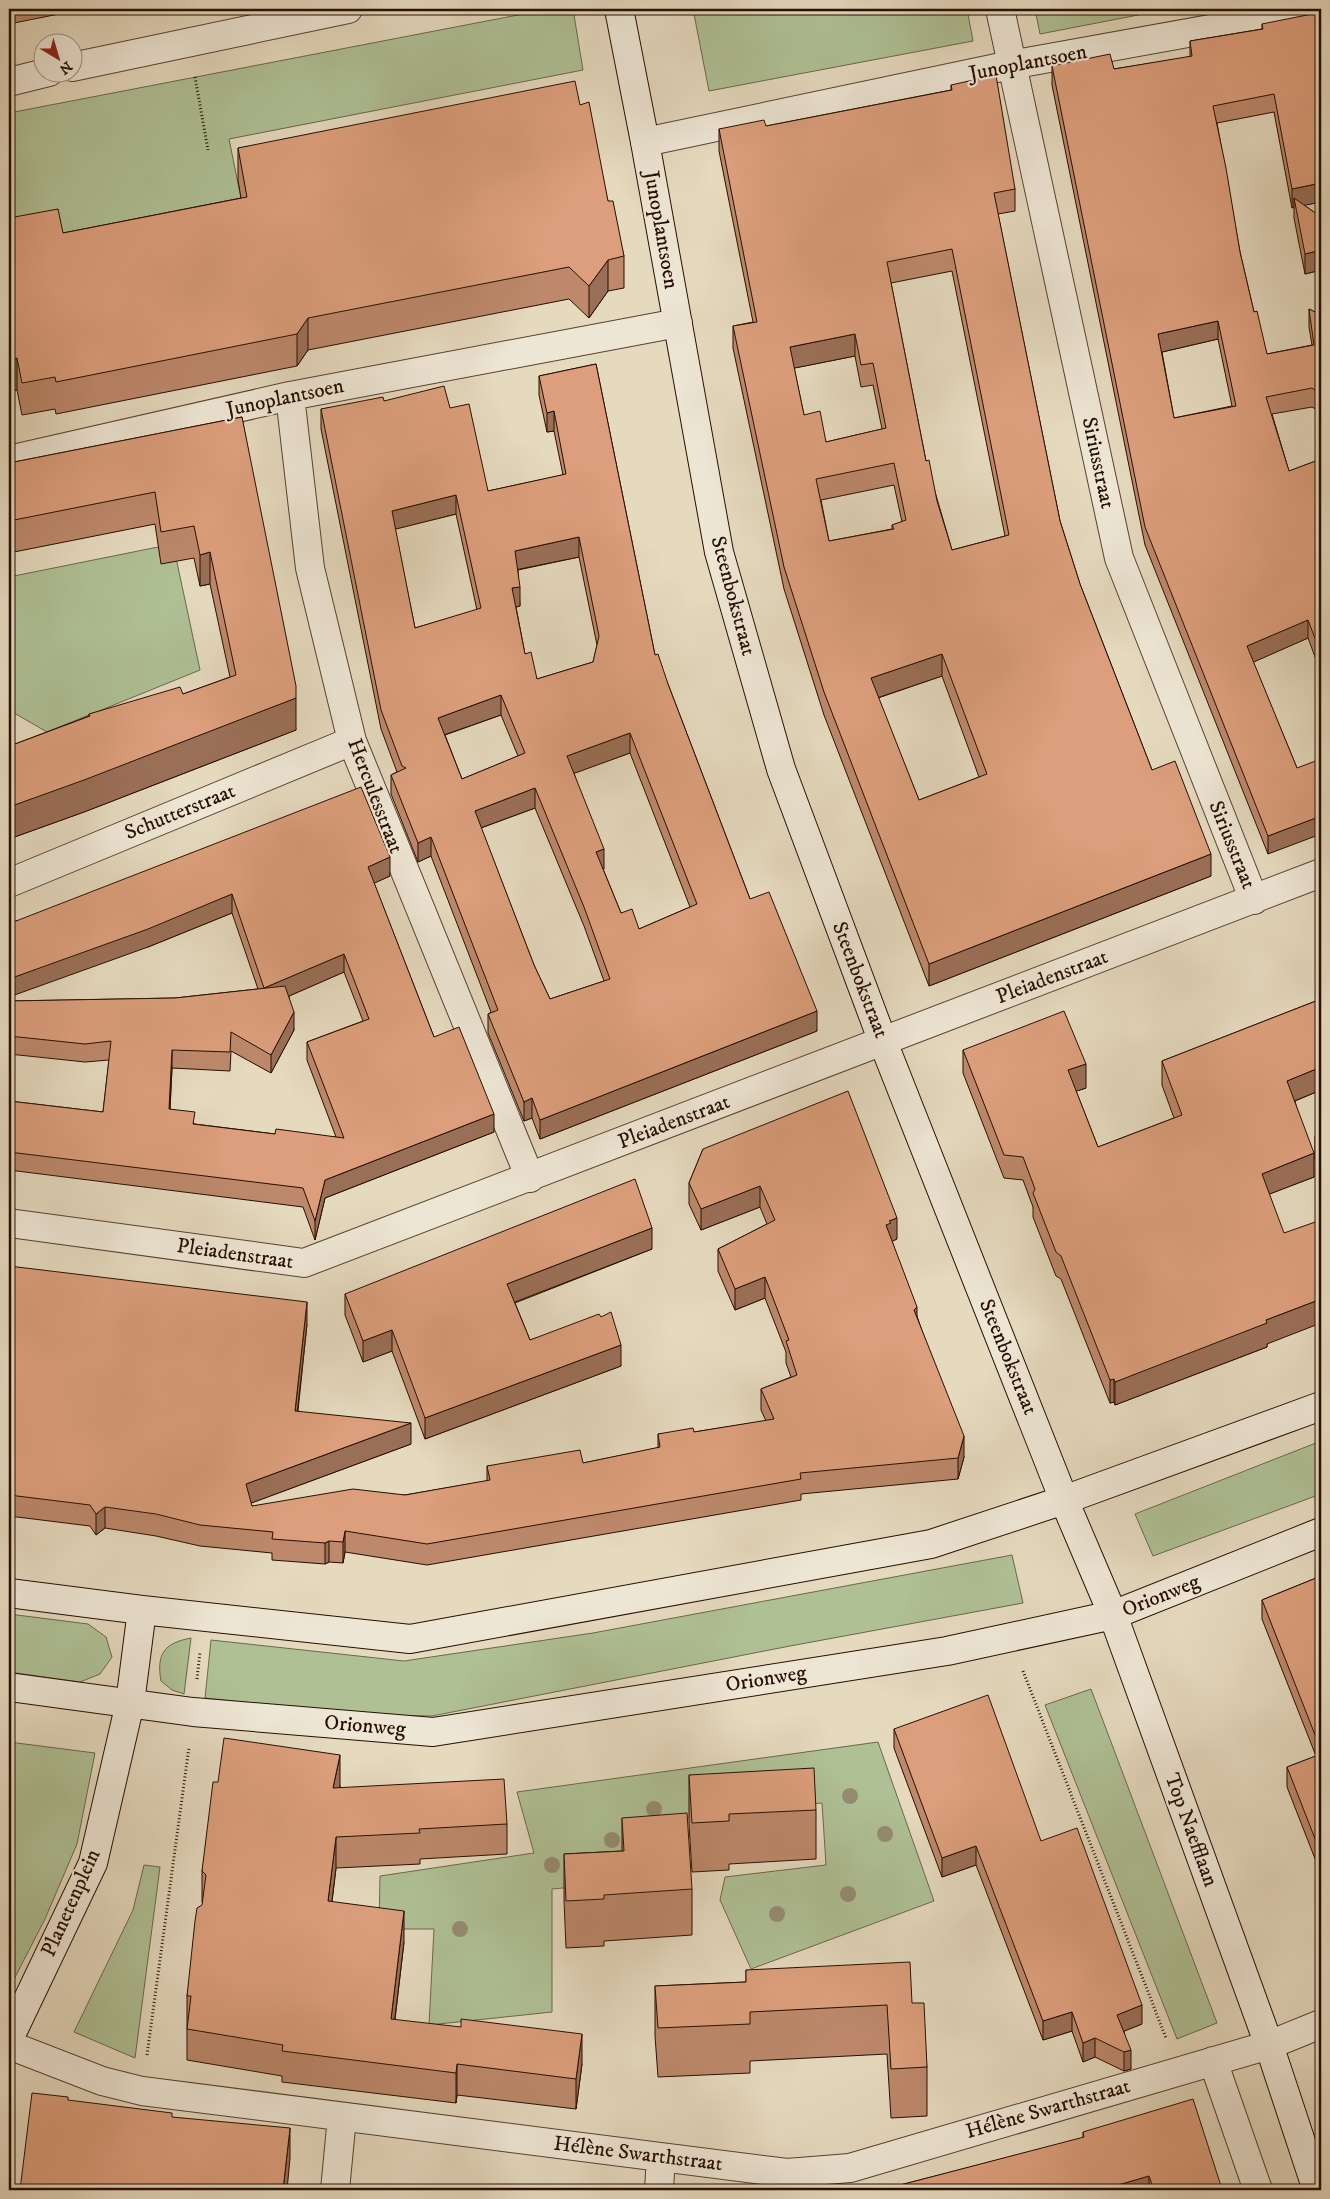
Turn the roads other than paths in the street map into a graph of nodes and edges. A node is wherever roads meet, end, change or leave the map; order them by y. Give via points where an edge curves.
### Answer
1 (348, 9) edge
2 (618, 9) edge
3 (1000, 9) edge
4 (1321, 9) edge
5 (82, 65) edge
6 (1011, 66) junction
7 (32, 76) edge
8 (9, 82) edge
9 (645, 142) junction
10 (678, 323) junction
11 (290, 396) junction
12 (9, 460) edge
13 (352, 742) junction
14 (1321, 873) edge
15 (9, 883) edge
16 (1254, 900) junction
17 (883, 1042) junction
18 (530, 1178) junction
19 (9, 1223) edge
20 (1321, 1406) edge
21 (1064, 1500) junction
22 (1321, 1532) edge
23 (9, 1593) edge
24 (142, 1610) junction
25 (1112, 1616) junction
26 (9, 1687) edge
27 (130, 1703) junction
28 (1321, 2024) edge
29 (9, 2039) edge
30 (1269, 2044) junction
31 (9, 2045) edge
32 (1213, 2060) junction
33 (342, 2117) junction
34 (661, 2157) junction
35 (335, 2190) edge
36 (659, 2190) edge
37 (1258, 2190) edge
38 (1317, 2190) edge

1 - 5 street
2 - 9 street
3 - 6 street, Siriusstraat
4 - 6 street, Junoplantsoen
6 - 9 street, Junoplantsoen
6 - 16 street, Siriusstraat via 1119,558
7 - 8 street
9 - 10 street, Junoplantsoen
10 - 11 street, Junoplantsoen
10 - 17 street, Steenbokstraat via 719,552 781,769
11 - 12 street, Junoplantsoen
11 - 13 street, Herculesstraat via 310,568
13 - 15 street, Schutterstraat
13 - 18 street, Herculesstraat
14 - 16 street, Pleiadenstraat
16 - 17 street, Pleiadenstraat
17 - 18 street, Pleiadenstraat
17 - 21 street, Steenbokstraat
18 - 19 street, Pleiadenstraat via 304,1263
20 - 21 street
21 - 24 street via 931,1544 410,1639
21 - 25 street, Steenbokstraat
22 - 25 street, Orionweg
23 - 24 street
24 - 27 street, Planetenplein
25 - 27 street, Orionweg via 947,1651 433,1732 193,1712
25 - 30 street, Top Naefflaan
26 - 27 street
27 - 29 street, Planetenplein via 93,1863
28 - 30 street, Hélène Swarthstraat
30 - 32 street, Hélène Swarthstraat
30 - 38 street, Top Naefflaan
31 - 33 street, Hélène Swarthstraat via 102,2081 142,2091
32 - 34 street, Hélène Swarthstraat via 850,2168 787,2173
32 - 37 street
33 - 34 street, Hélène Swarthstraat
33 - 35 street
34 - 36 street

